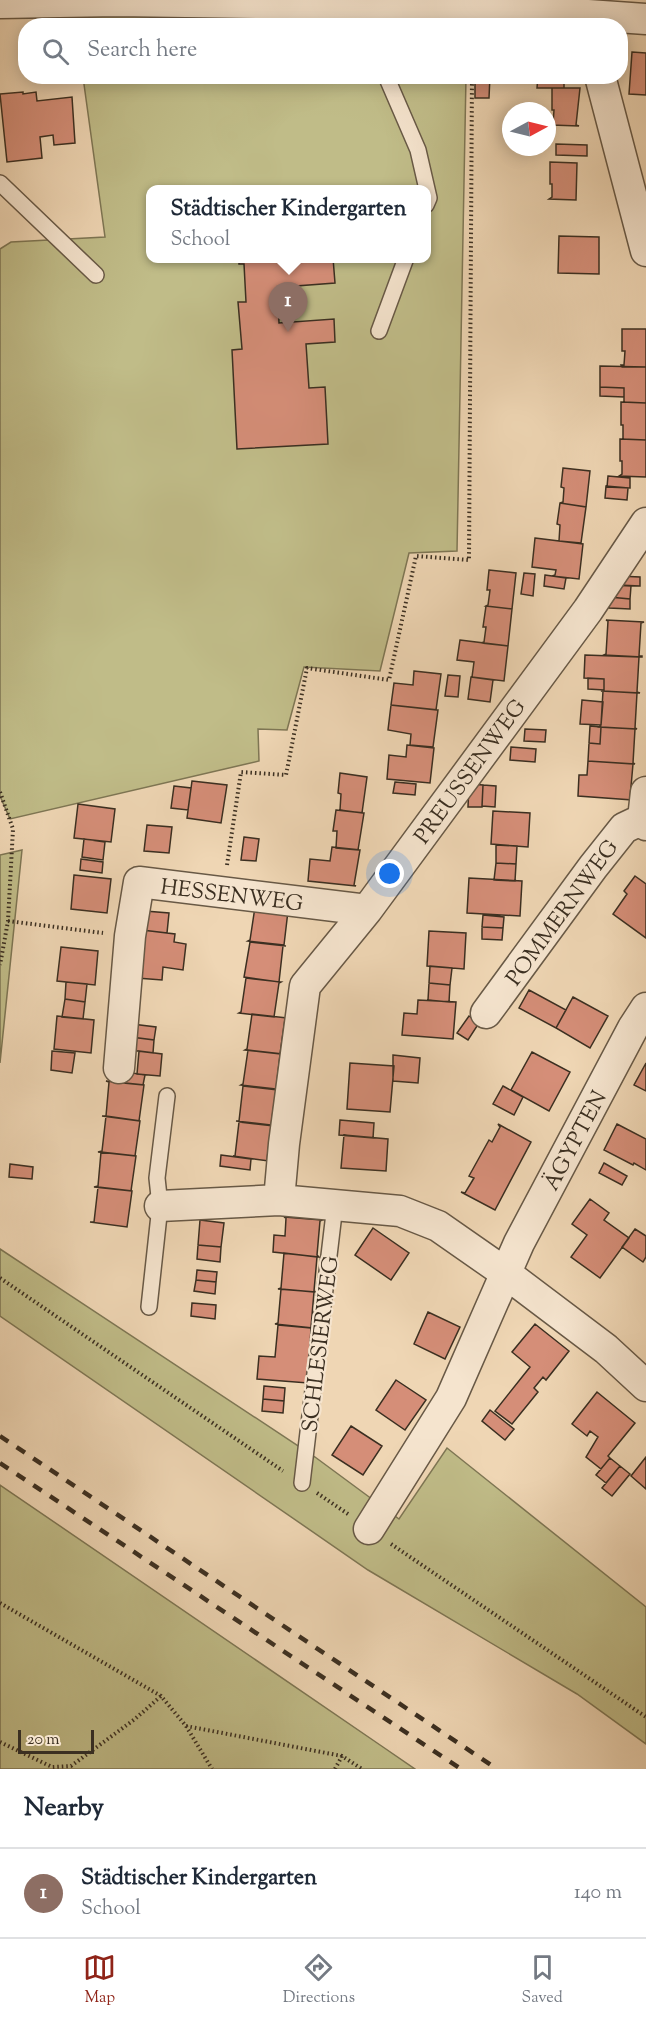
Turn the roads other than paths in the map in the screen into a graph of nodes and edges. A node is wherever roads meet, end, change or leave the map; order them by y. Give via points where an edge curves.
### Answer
1 (55, 1) edge
2 (226, 1) edge
3 (0, 3) edge
4 (357, 15) edge
5 (565, 18) edge
6 (628, 19) edge
7 (646, 19) edge
8 (389, 84) edge
9 (602, 84) edge
10 (0, 183) edge
11 (426, 185) edge
12 (646, 251) edge
13 (404, 263) edge
14 (96, 275) dead end
15 (379, 331) dead end
16 (646, 523) edge
17 (645, 812) edge
18 (367, 910) junction
19 (646, 1008) edge
20 (486, 1013) dead end
21 (119, 1068) dead end
22 (167, 1096) dead end
23 (279, 1200) junction
24 (335, 1205) junction
25 (160, 1206) junction
26 (504, 1272) junction
27 (149, 1307) dead end
28 (646, 1386) edge
29 (302, 1484) road end
30 (369, 1529) road end

1 - 2 street
1 - 3 street
2 - 4 street
4 - 5 street via 415,3
6 - 7 street
8 - 11 lane via 418,150
9 - 12 street
10 - 14 lane
13 - 15 lane
16 - 18 street, PREUSSENWEG via 588,610
17 - 20 street, POMMERNWEG via 624,828 593,867
18 - 21 street, HESSENWEG via 139,882 130,936
18 - 23 street, PREUSSENWEG via 305,986
19 - 26 street, ÄGYPTEN
22 - 25 lane via 157,1178
23 - 24 street
23 - 25 street
24 - 26 street via 400,1211 438,1227
24 - 29 lane, SCHLESIERWEG
25 - 27 lane
26 - 28 street via 606,1349
26 - 30 street, ÄGYPTEN via 451,1398

